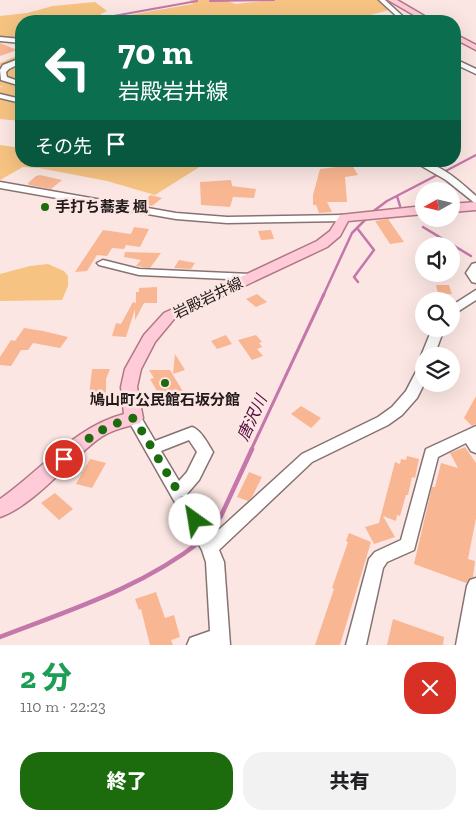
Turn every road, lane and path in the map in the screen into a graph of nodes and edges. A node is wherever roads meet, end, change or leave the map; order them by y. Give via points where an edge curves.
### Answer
1 (382, 0) edge
2 (392, 0) edge
3 (398, 15) edge
4 (418, 15) edge
5 (0, 39) edge
6 (461, 39) edge
7 (15, 40) edge
8 (476, 48) edge
9 (15, 61) edge
10 (461, 64) edge
11 (476, 72) edge
12 (15, 82) edge
13 (0, 96) edge
14 (15, 100) edge
15 (430, 167) edge
16 (0, 185) edge
17 (476, 201) edge
18 (476, 206) edge
19 (460, 207) edge
20 (415, 211) edge
21 (349, 217) junction
22 (103, 263) dead end
23 (476, 266) edge
24 (250, 277) junction
25 (476, 280) edge
26 (476, 294) edge
27 (460, 306) edge
28 (415, 388) edge
29 (134, 418) junction
30 (474, 438) edge
31 (152, 449) junction
32 (178, 493) junction
33 (0, 509) edge
34 (210, 548) junction
35 (476, 586) edge
36 (220, 641) edge
37 (468, 644) edge
38 (197, 645) edge
39 (356, 645) edge

1 - 3 street
2 - 4 main road
5 - 7 street
6 - 8 main road
9 - 12 street via 2,72 4,78
10 - 11 street
13 - 14 street
15 - 17 street via 449,178
16 - 21 street via 176,216 227,220
18 - 19 main road
20 - 21 main road
21 - 24 main road, 岩殿岩井線 via 322,244
22 - 24 street via 139,272
23 - 25 street via 472,273
24 - 29 main road, 岩殿岩井線 via 180,310 158,327 129,384
26 - 27 street
28 - 34 street via 397,411 383,421 307,458
29 - 31 street
29 - 33 main road via 92,434
30 - 39 street via 431,453 408,545 381,557 375,566
31 - 32 street
31 - 32 street via 192,433 204,452 193,476
32 - 34 street
34 - 36 street via 215,562
35 - 37 street
36 - 38 street

